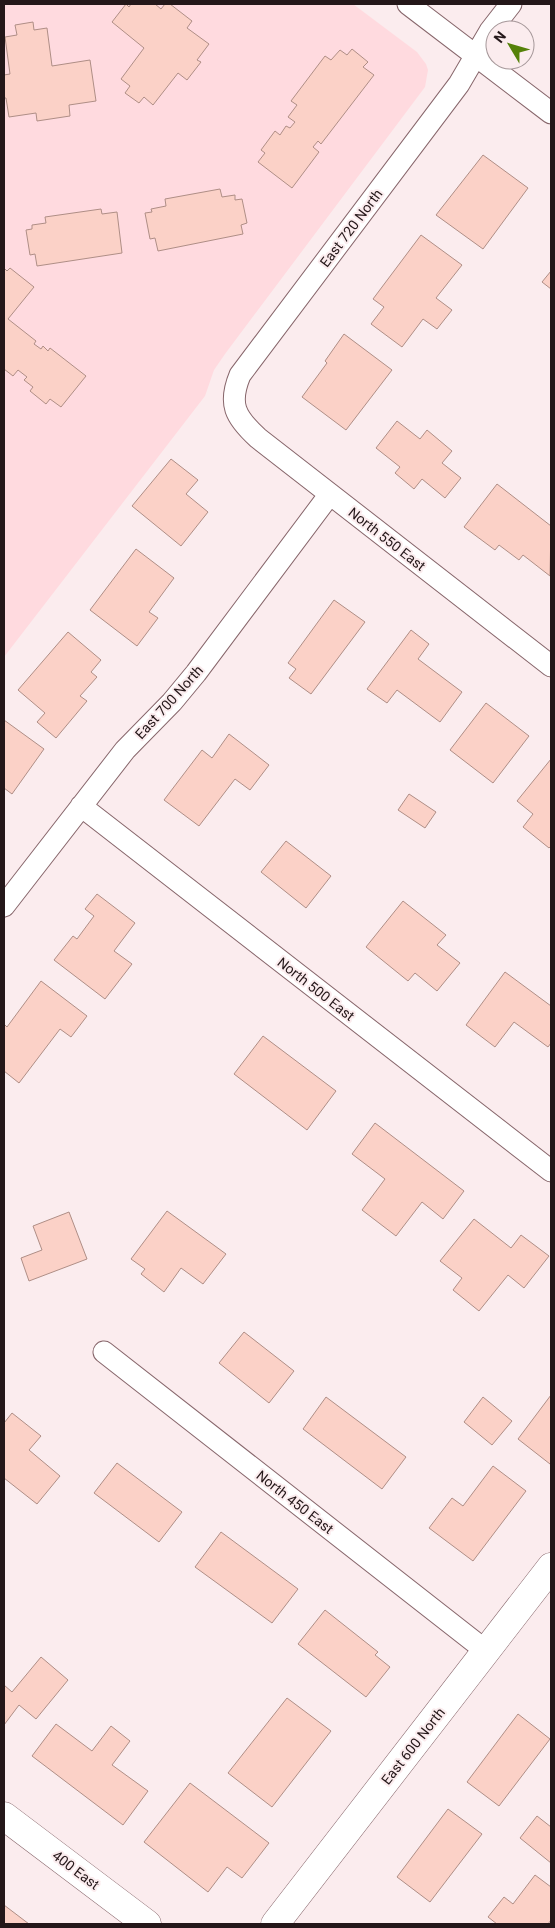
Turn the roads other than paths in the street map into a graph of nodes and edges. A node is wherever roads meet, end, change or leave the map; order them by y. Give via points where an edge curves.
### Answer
1 (408, 4) edge
2 (511, 4) edge
3 (476, 55) junction
4 (551, 113) edge
5 (233, 404) joint
6 (330, 494) junction
7 (551, 666) edge
8 (81, 806) junction
9 (4, 906) edge
10 (551, 1171) edge
11 (104, 1352) dead end
12 (551, 1567) edge
13 (486, 1651) junction
14 (4, 1816) edge
15 (147, 1924) edge
16 (276, 1924) edge

1 - 3 street
2 - 3 street
3 - 4 street
3 - 5 street, East 720 North via 459,84 240,375 233,391
5 - 6 street, North 550 East via 244,426
6 - 7 street, North 550 East
6 - 8 street, East 700 North via 196,673 125,750
8 - 9 street, East 700 North
8 - 10 street, North 500 East
11 - 13 street, North 450 East
12 - 13 street, East 600 North
13 - 16 street, East 600 North
14 - 15 street, 400 East

